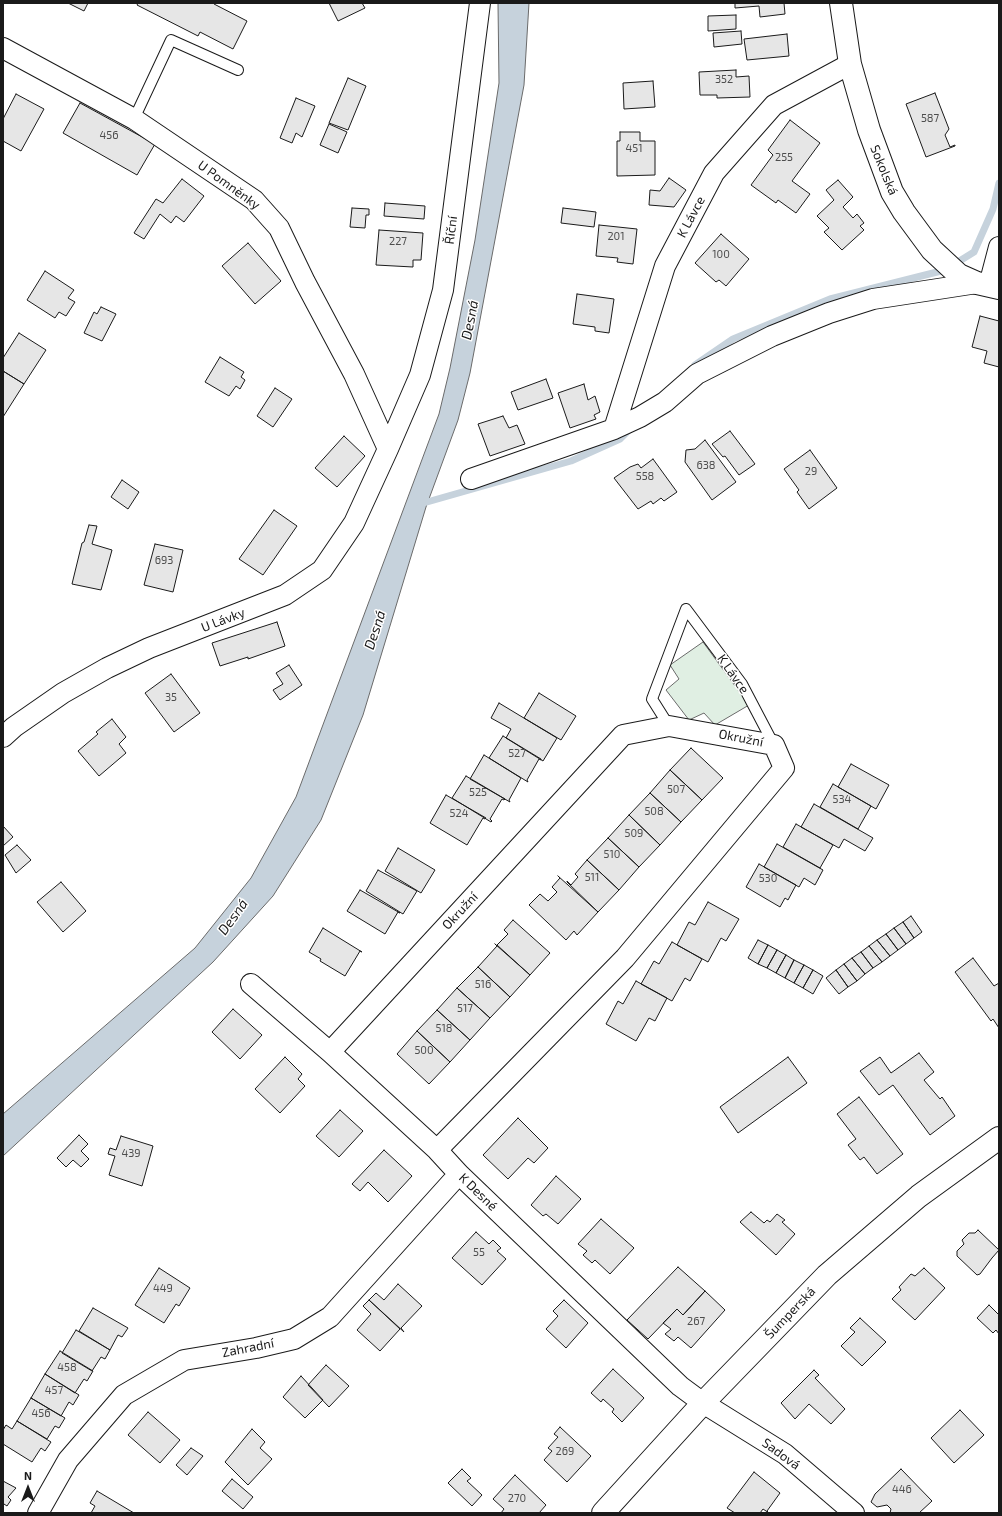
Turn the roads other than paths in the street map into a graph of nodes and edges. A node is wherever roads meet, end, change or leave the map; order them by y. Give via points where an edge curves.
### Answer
1 (480, 3) edge
2 (841, 3) edge
3 (3, 48) edge
4 (850, 64) junction
5 (238, 70) dead end
6 (134, 119) junction
7 (999, 247) edge
8 (981, 283) edge
9 (617, 427) junction
10 (388, 449) junction
11 (471, 480) dead end
12 (669, 726) junction
13 (3, 737) edge
14 (774, 745) junction
15 (251, 984) dead end
16 (330, 1052) junction
17 (999, 1138) edge
18 (437, 1150) junction
19 (459, 1174) junction
20 (703, 1403) junction
21 (38, 1513) edge
22 (603, 1513) edge
23 (854, 1513) edge

1 - 10 street, Říční via 443,290 420,375
2 - 4 street, Sokolská
3 - 6 street, U Pomněnky
4 - 8 street, Sokolská via 869,130 892,192 932,250
4 - 9 street, K Lávce via 774,105 714,173 665,266
5 - 6 lane via 171,40
6 - 10 street, U Pomněnky via 254,200 279,228 354,374
7 - 8 street
8 - 9 street via 873,299 807,322 772,336 697,374 665,402
9 - 11 street
10 - 13 street, U Lávky via 354,523 322,570 286,595 149,648 107,668 63,693
12 - 14 street, Okružní
12 - 14 lane, K Lávce via 652,699 686,608 742,684
12 - 16 street, Okružní via 623,735
14 - 18 street, Okružní via 784,768 625,958
15 - 16 street, K Desné
16 - 18 street, K Desné
17 - 20 street, Šumperská via 919,1196 827,1275
18 - 19 street, K Desné
19 - 20 street, K Desné via 672,1379
19 - 21 street, Zahradní via 330,1317 294,1339 184,1360 124,1395 68,1460
20 - 22 street, Šumperská
20 - 23 street, Sadová via 785,1454

